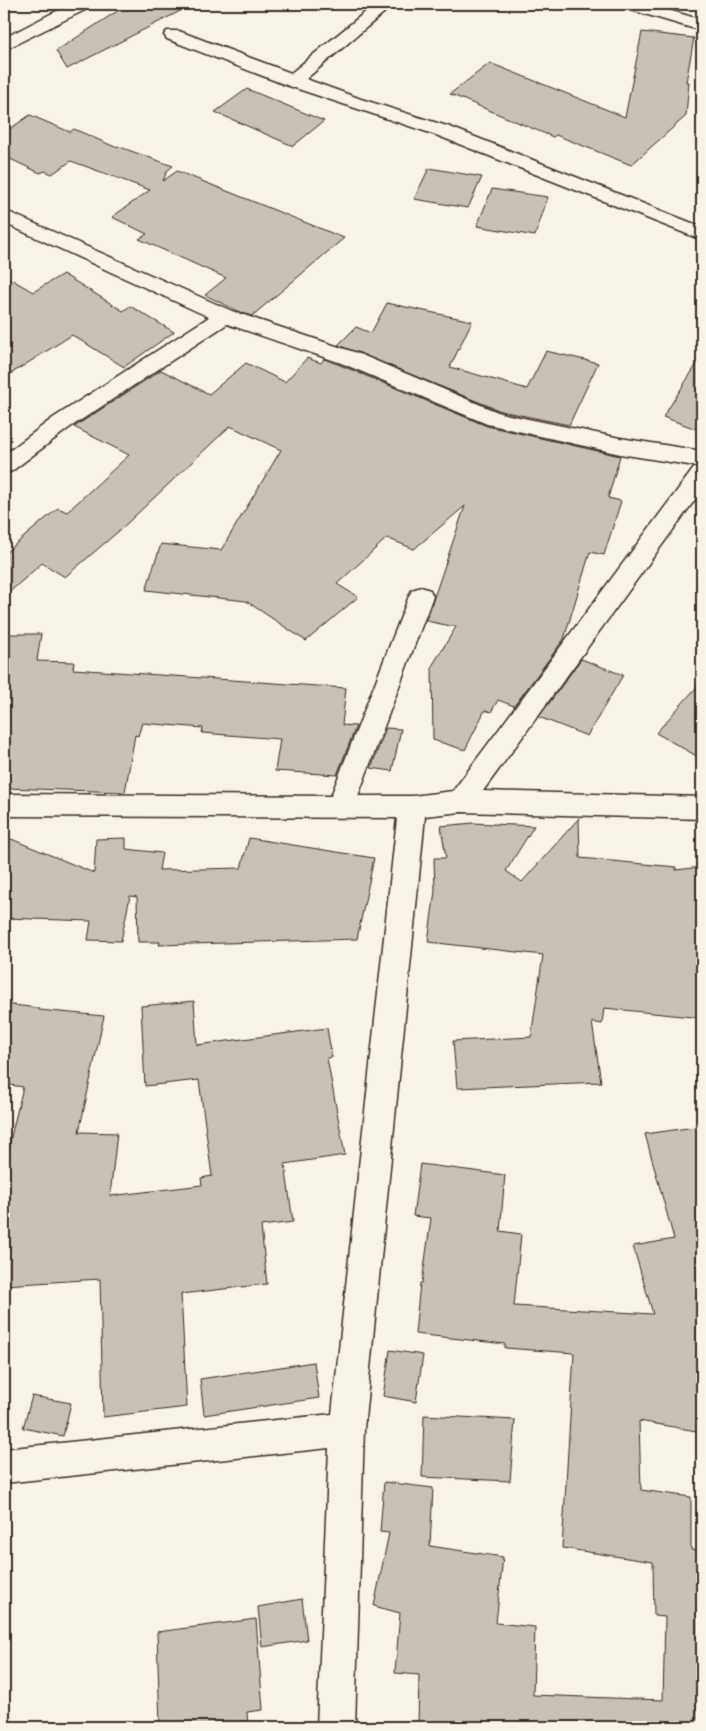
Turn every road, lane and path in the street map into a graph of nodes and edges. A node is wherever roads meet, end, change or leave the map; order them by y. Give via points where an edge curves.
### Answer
1 (83, 4) edge
2 (385, 4) edge
3 (637, 6) dead end
4 (702, 26) edge
5 (173, 35) dead end
6 (4, 45) edge
7 (292, 81) junction
8 (4, 216) edge
9 (702, 234) edge
10 (225, 316) junction
11 (702, 459) edge
12 (4, 466) edge
13 (702, 474) edge
14 (421, 596) dead end
15 (461, 801) junction
16 (4, 805) edge
17 (340, 807) junction
18 (412, 807) junction
19 (702, 808) edge
20 (347, 1429) junction
21 (4, 1466) edge
22 (336, 1727) edge

1 - 6 street
2 - 7 street
3 - 4 street
5 - 7 street
7 - 9 street via 443,131
8 - 10 street
10 - 11 street via 348,358 495,419 620,446
10 - 12 street via 61,423
13 - 15 street
14 - 17 street
15 - 18 street
15 - 19 street
16 - 17 street
17 - 18 street
18 - 20 street
20 - 21 street
20 - 22 street

